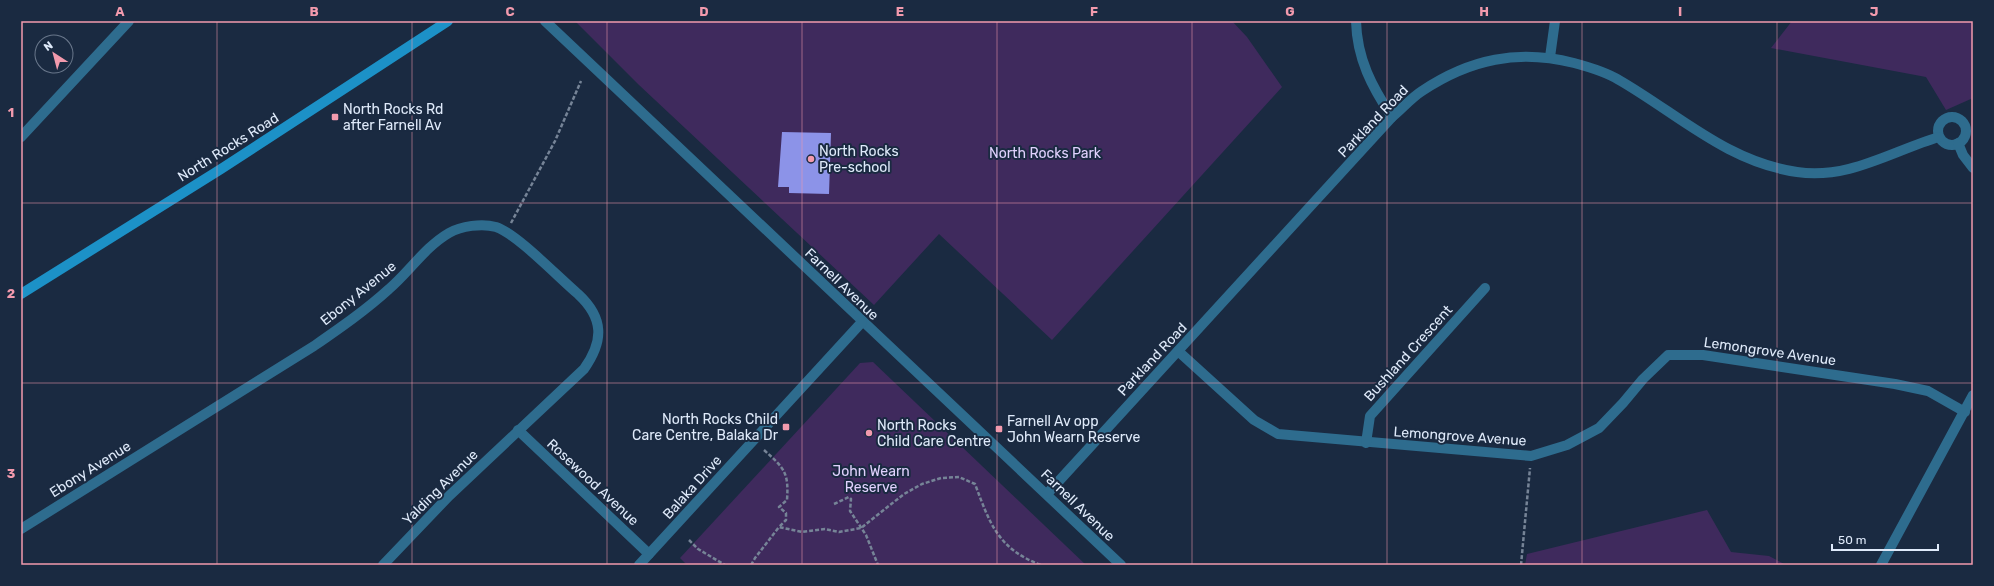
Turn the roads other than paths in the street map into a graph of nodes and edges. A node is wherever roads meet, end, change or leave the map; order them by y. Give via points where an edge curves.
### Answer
1 (129, 21) edge
2 (448, 21) edge
3 (545, 21) edge
4 (1356, 21) edge
5 (1555, 21) edge
6 (1550, 57) junction
7 (1392, 117) junction
8 (1969, 124) edge
9 (21, 136) edge
10 (1939, 137) junction
11 (1958, 143) junction
12 (1973, 168) edge
13 (1485, 288) dead end
14 (21, 294) edge
15 (862, 322) junction
16 (1178, 351) junction
17 (1973, 395) edge
18 (1965, 412) junction
19 (518, 430) junction
20 (1366, 443) junction
21 (1046, 494) junction
22 (21, 529) edge
23 (649, 554) junction
24 (383, 565) edge
25 (639, 565) edge
26 (1120, 565) edge
27 (1881, 565) edge

1 - 9 street
2 - 14 main road, North Rocks Road via 241,156
3 - 15 street, Farnell Avenue
4 - 7 street via 1363,66 1376,93
5 - 6 street
6 - 7 street, Parkland Road via 1512,57 1479,63 1445,77 1420,92
6 - 10 street, Parkland Road via 1588,67 1618,79 1718,144 1756,162 1779,169 1820,174 1837,171 1878,160
7 - 16 street, Parkland Road
8 - 10 street via 1955,117 1946,118 1938,128
8 - 11 street via 1966,134
10 - 11 street via 1950,145
11 - 12 street
13 - 20 street, Bushland Crescent via 1370,416
15 - 21 street, Farnell Avenue
15 - 23 street, Balaka Drive
16 - 20 street, Lemongrove Avenue via 1254,420 1278,434
16 - 21 street, Parkland Road
17 - 18 street
18 - 20 street, Lemongrove Avenue via 1928,391 1895,384 1703,355 1668,354 1599,428 1567,445 1531,456
18 - 27 street
19 - 22 street, Ebony Avenue via 584,369 592,357 599,333 594,313 587,303 506,232 486,225 473,226 449,233 428,249 390,289 314,346
19 - 23 street, Rosewood Avenue
19 - 24 street, Yalding Avenue via 449,496
21 - 26 street, Farnell Avenue
23 - 25 street, Balaka Drive

